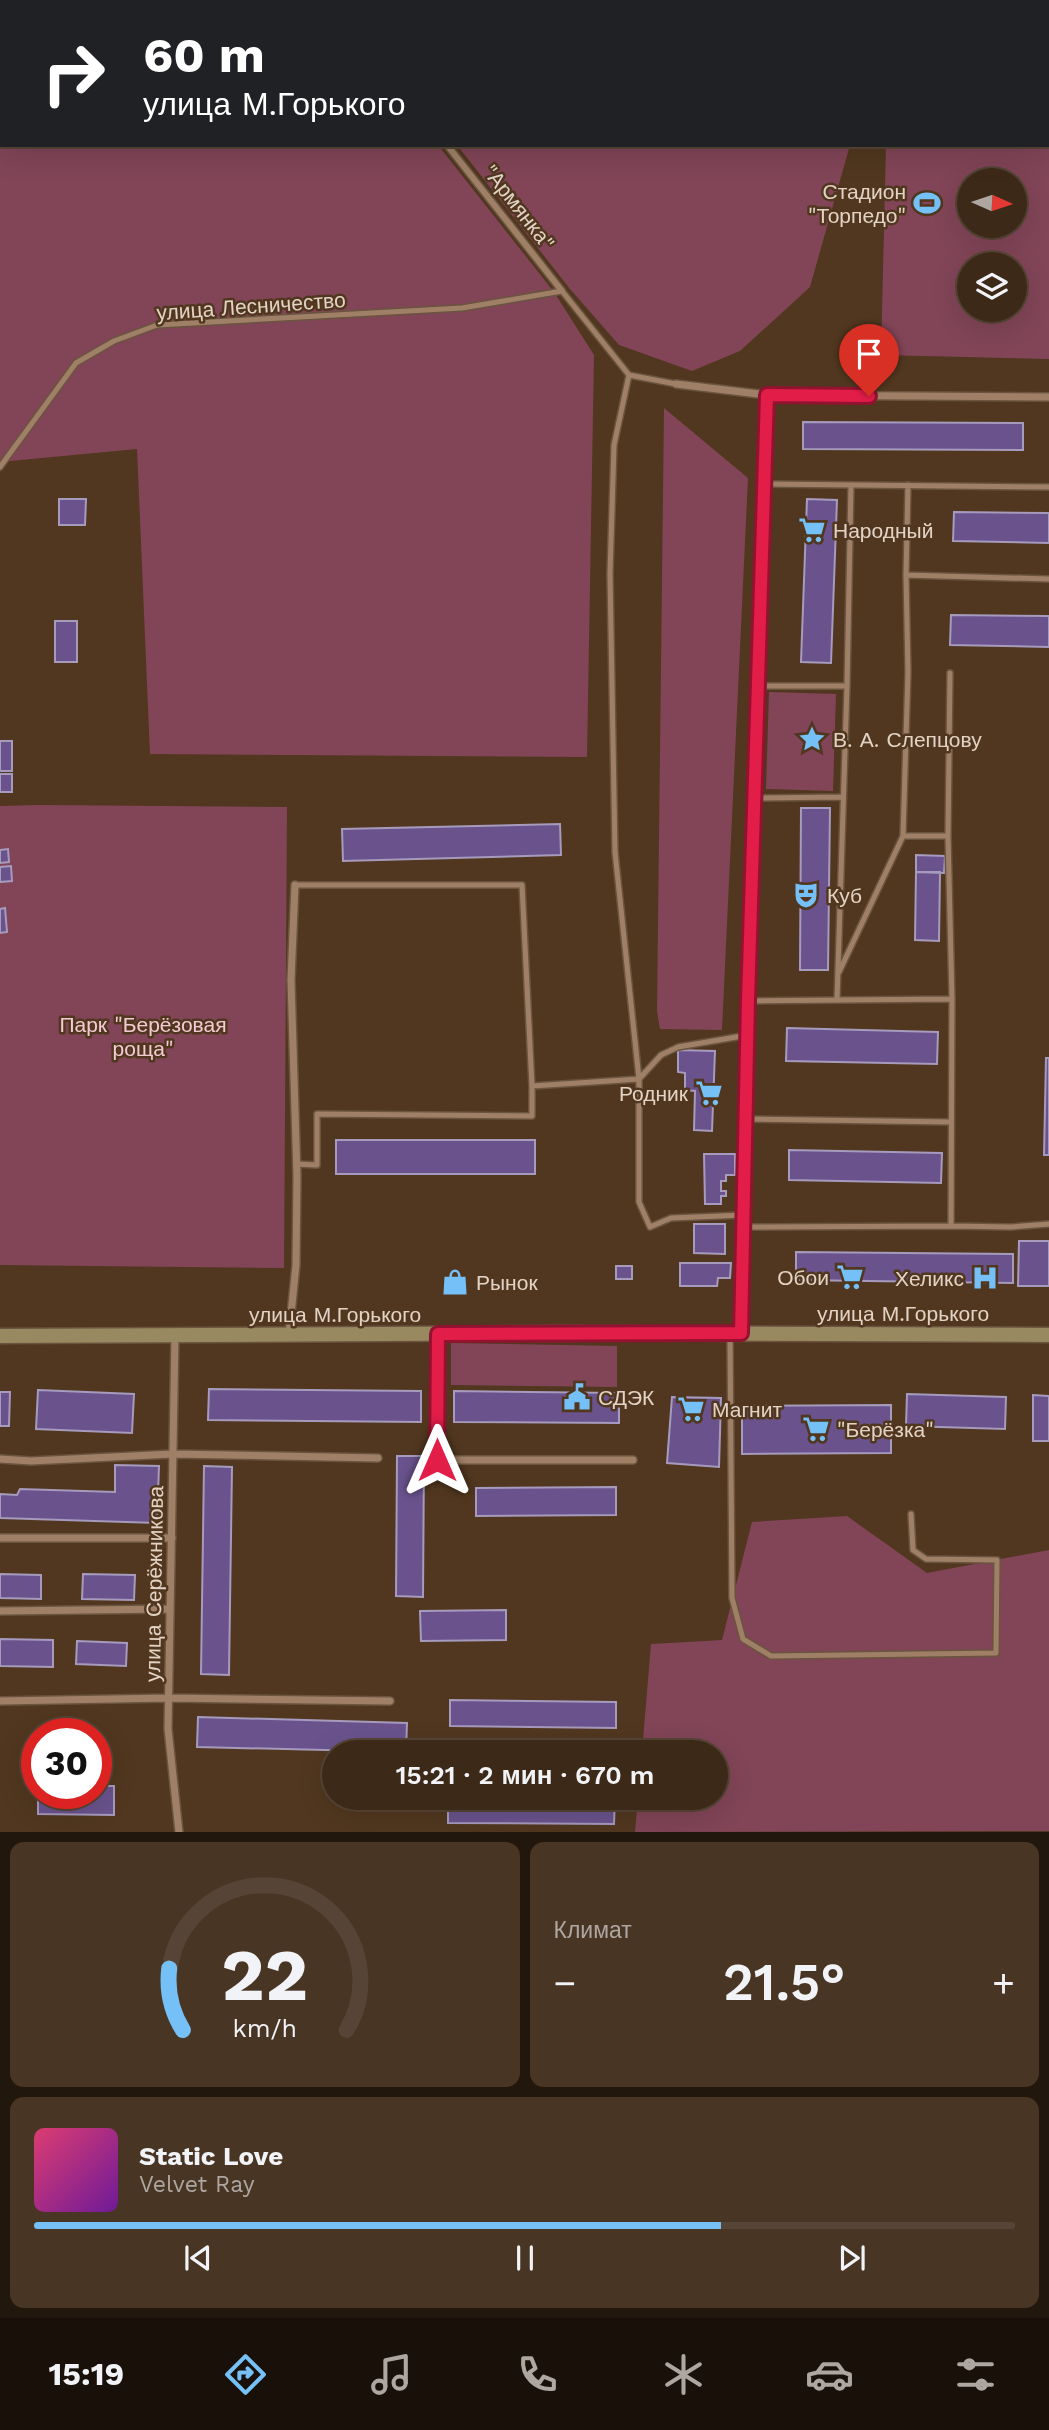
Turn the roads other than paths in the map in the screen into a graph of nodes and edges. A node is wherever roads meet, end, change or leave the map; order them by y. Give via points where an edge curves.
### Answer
1 (449, 147) edge
2 (562, 291) junction
3 (629, 375) junction
4 (676, 384) joint
5 (767, 395) junction
6 (1049, 397) edge
7 (0, 467) edge
8 (764, 484) junction
9 (851, 485) junction
10 (908, 485) junction
11 (1049, 486) edge
12 (906, 575) junction
13 (1049, 579) edge
14 (950, 673) dead end
15 (758, 686) junction
16 (847, 686) junction
17 (843, 797) junction
18 (754, 798) junction
19 (904, 836) junction
20 (948, 836) junction
21 (295, 885) joint
22 (837, 974) junction
23 (952, 999) junction
24 (836, 1000) junction
25 (748, 1001) junction
26 (748, 1035) junction
27 (639, 1079) junction
28 (532, 1086) junction
29 (746, 1119) junction
30 (951, 1122) junction
31 (296, 1164) junction
32 (744, 1214) junction
33 (1049, 1224) edge
34 (951, 1226) junction
35 (744, 1227) junction
36 (736, 1333) junction
37 (438, 1334) junction
38 (289, 1335) junction
39 (1049, 1335) edge
40 (0, 1336) edge
41 (175, 1336) junction
42 (173, 1454) junction
43 (378, 1458) dead end
44 (0, 1459) edge
45 (633, 1460) dead end
46 (911, 1514) dead end
47 (0, 1538) edge
48 (172, 1538) junction
49 (170, 1609) junction
50 (0, 1611) edge
51 (169, 1698) junction
52 (0, 1700) edge
53 (390, 1701) dead end
54 (179, 1832) edge

1 - 2 street, "Армянка"
2 - 3 lane
2 - 7 lane, улица Лесничество via 462,308 157,325 114,341 76,363
3 - 4 lane
3 - 27 lane via 614,444 610,588 615,852
4 - 5 street
5 - 6 street
5 - 8 street
8 - 9 lane
8 - 15 street
9 - 10 lane
9 - 16 lane
10 - 11 lane
10 - 12 lane
12 - 13 lane
12 - 19 lane
14 - 20 lane
15 - 16 lane
15 - 18 street
16 - 17 lane
17 - 18 lane
17 - 22 lane
18 - 25 street
19 - 20 lane
19 - 22 lane
20 - 23 lane
21 - 28 lane via 522,885
21 - 31 street via 291,980
22 - 24 lane
23 - 24 lane
23 - 30 lane
24 - 25 lane
25 - 26 street
26 - 27 lane via 678,1047 661,1055
26 - 29 street
27 - 28 lane
27 - 32 lane via 639,1202 650,1227 671,1219
28 - 31 lane via 532,1116 317,1114 317,1165
29 - 30 lane
29 - 32 street
30 - 34 lane
31 - 38 street via 296,1265
32 - 35 street
33 - 34 lane
34 - 35 lane
35 - 36 street
36 - 37 main road, улица М.Горького
36 - 39 main road, улица М.Горького
36 - 46 lane via 733,1598 743,1639 771,1656 996,1653 997,1560 926,1559 913,1550
37 - 38 main road, улица М.Горького
37 - 45 street via 437,1460
38 - 41 main road, улица М.Горького
40 - 41 main road, улица М.Горького
41 - 42 street, улица Серёжникова
42 - 43 street
42 - 44 street
42 - 48 street, улица Серёжникова
47 - 48 street
48 - 49 street, улица Серёжникова
49 - 50 street
49 - 51 street, улица Серёжникова
51 - 52 street
51 - 53 street
51 - 54 street, улица Серёжникова

